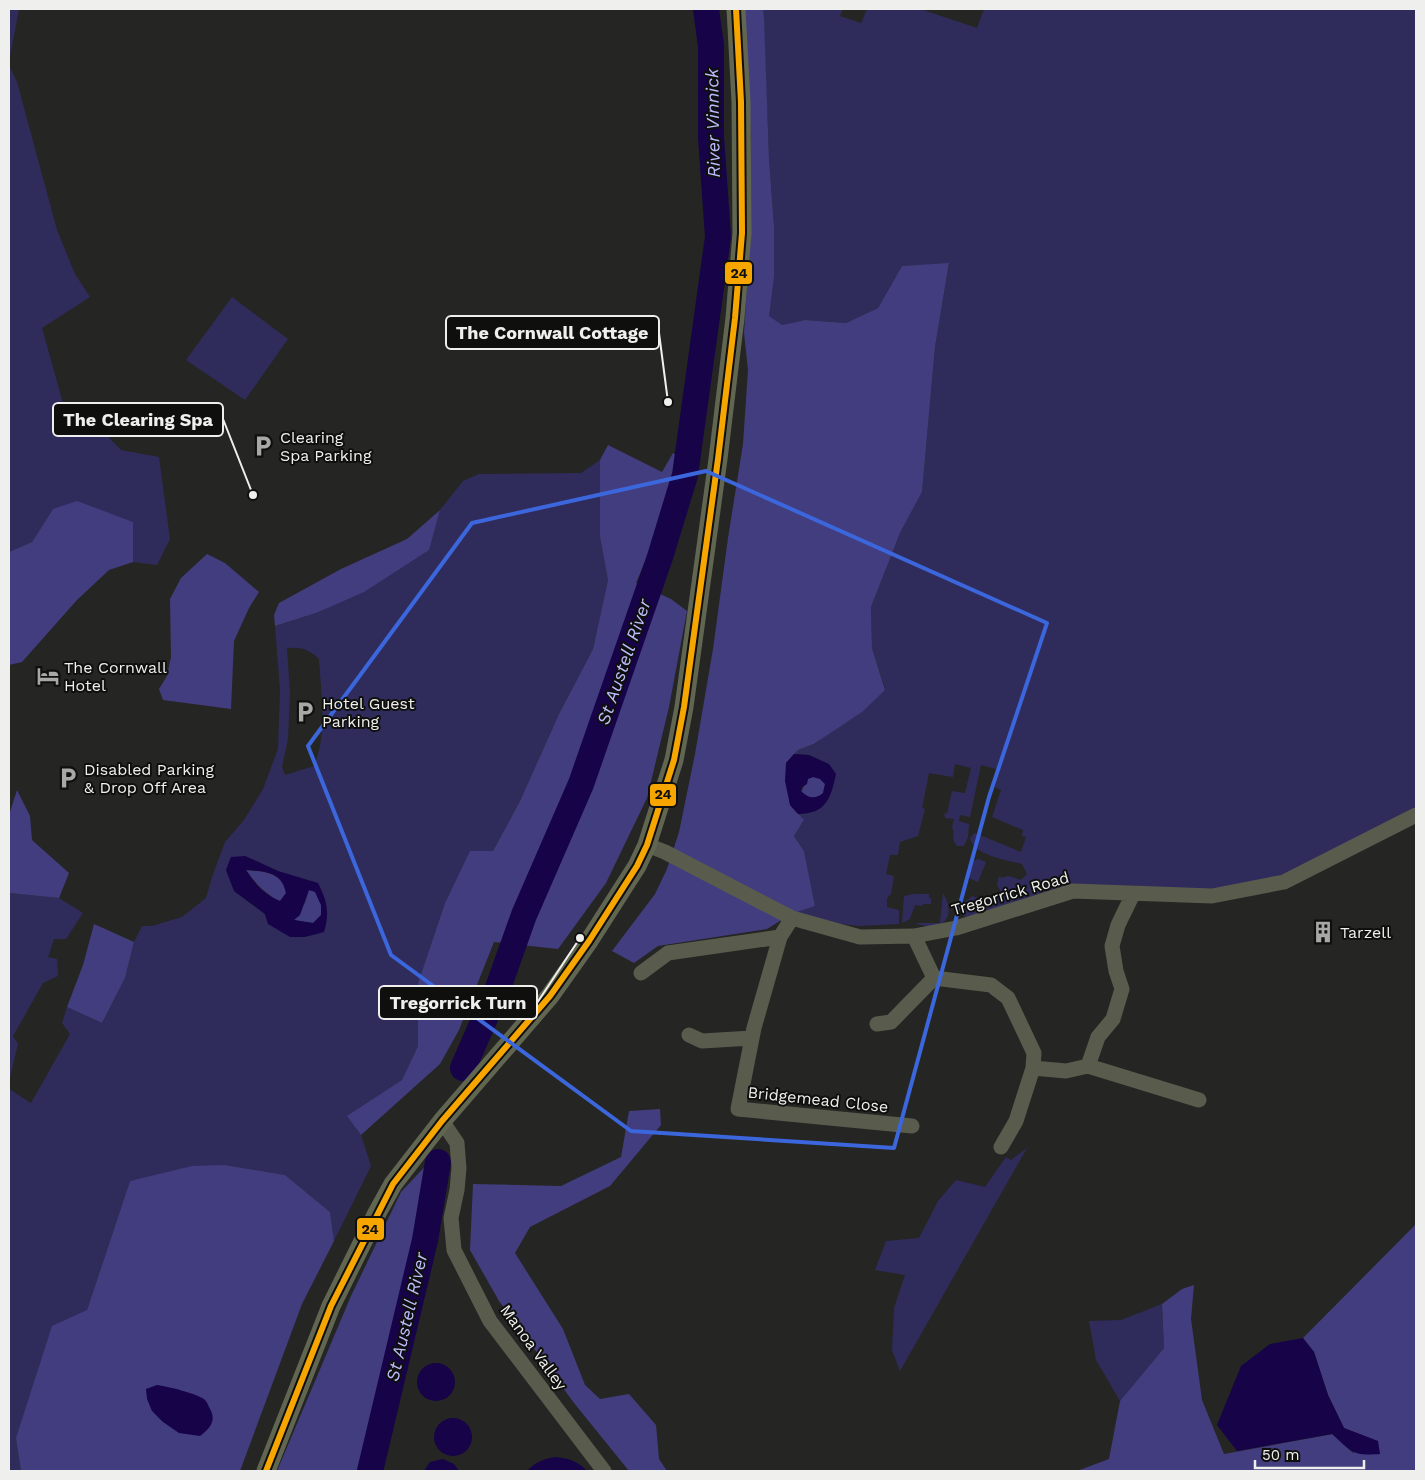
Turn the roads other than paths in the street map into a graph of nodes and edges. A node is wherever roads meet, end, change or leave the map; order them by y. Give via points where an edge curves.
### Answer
1 (736, 9) edge
2 (1416, 816) edge
3 (647, 845) junction
4 (1133, 894) junction
5 (792, 918) junction
6 (914, 936) junction
7 (780, 937) junction
8 (641, 973) dead end
9 (934, 978) junction
10 (877, 1024) dead end
11 (688, 1036) dead end
12 (752, 1038) junction
13 (1088, 1066) junction
14 (1034, 1068) junction
15 (1199, 1100) dead end
16 (442, 1121) junction
17 (912, 1126) dead end
18 (1001, 1147) dead end
19 (266, 1471) edge
20 (604, 1471) edge

1 - 3 main road via 741,102 742,233 734,318 684,707 674,760
2 - 4 street, Tregorrick Road via 1284,882 1212,896
3 - 5 street, Tregorrick Road
3 - 16 main road via 589,941 550,996
4 - 6 street, Tregorrick Road via 1073,891 956,928
4 - 13 street via 1112,946 1122,989 1113,1019 1098,1037
5 - 6 street, Tregorrick Road via 860,937
5 - 7 street, Bridgemead Close
6 - 9 street
7 - 8 street via 668,953
7 - 12 street, Bridgemead Close
9 - 10 street via 891,1022
9 - 14 street via 991,985 1008,998 1034,1053
11 - 12 street via 702,1041
12 - 17 street, Bridgemead Close via 738,1109
13 - 14 street via 1066,1071
13 - 15 street
14 - 18 street via 1016,1121
16 - 19 main road via 376,1213 331,1306
16 - 20 street, Manoa Valley via 457,1143 458,1182 451,1218 454,1250 490,1320

